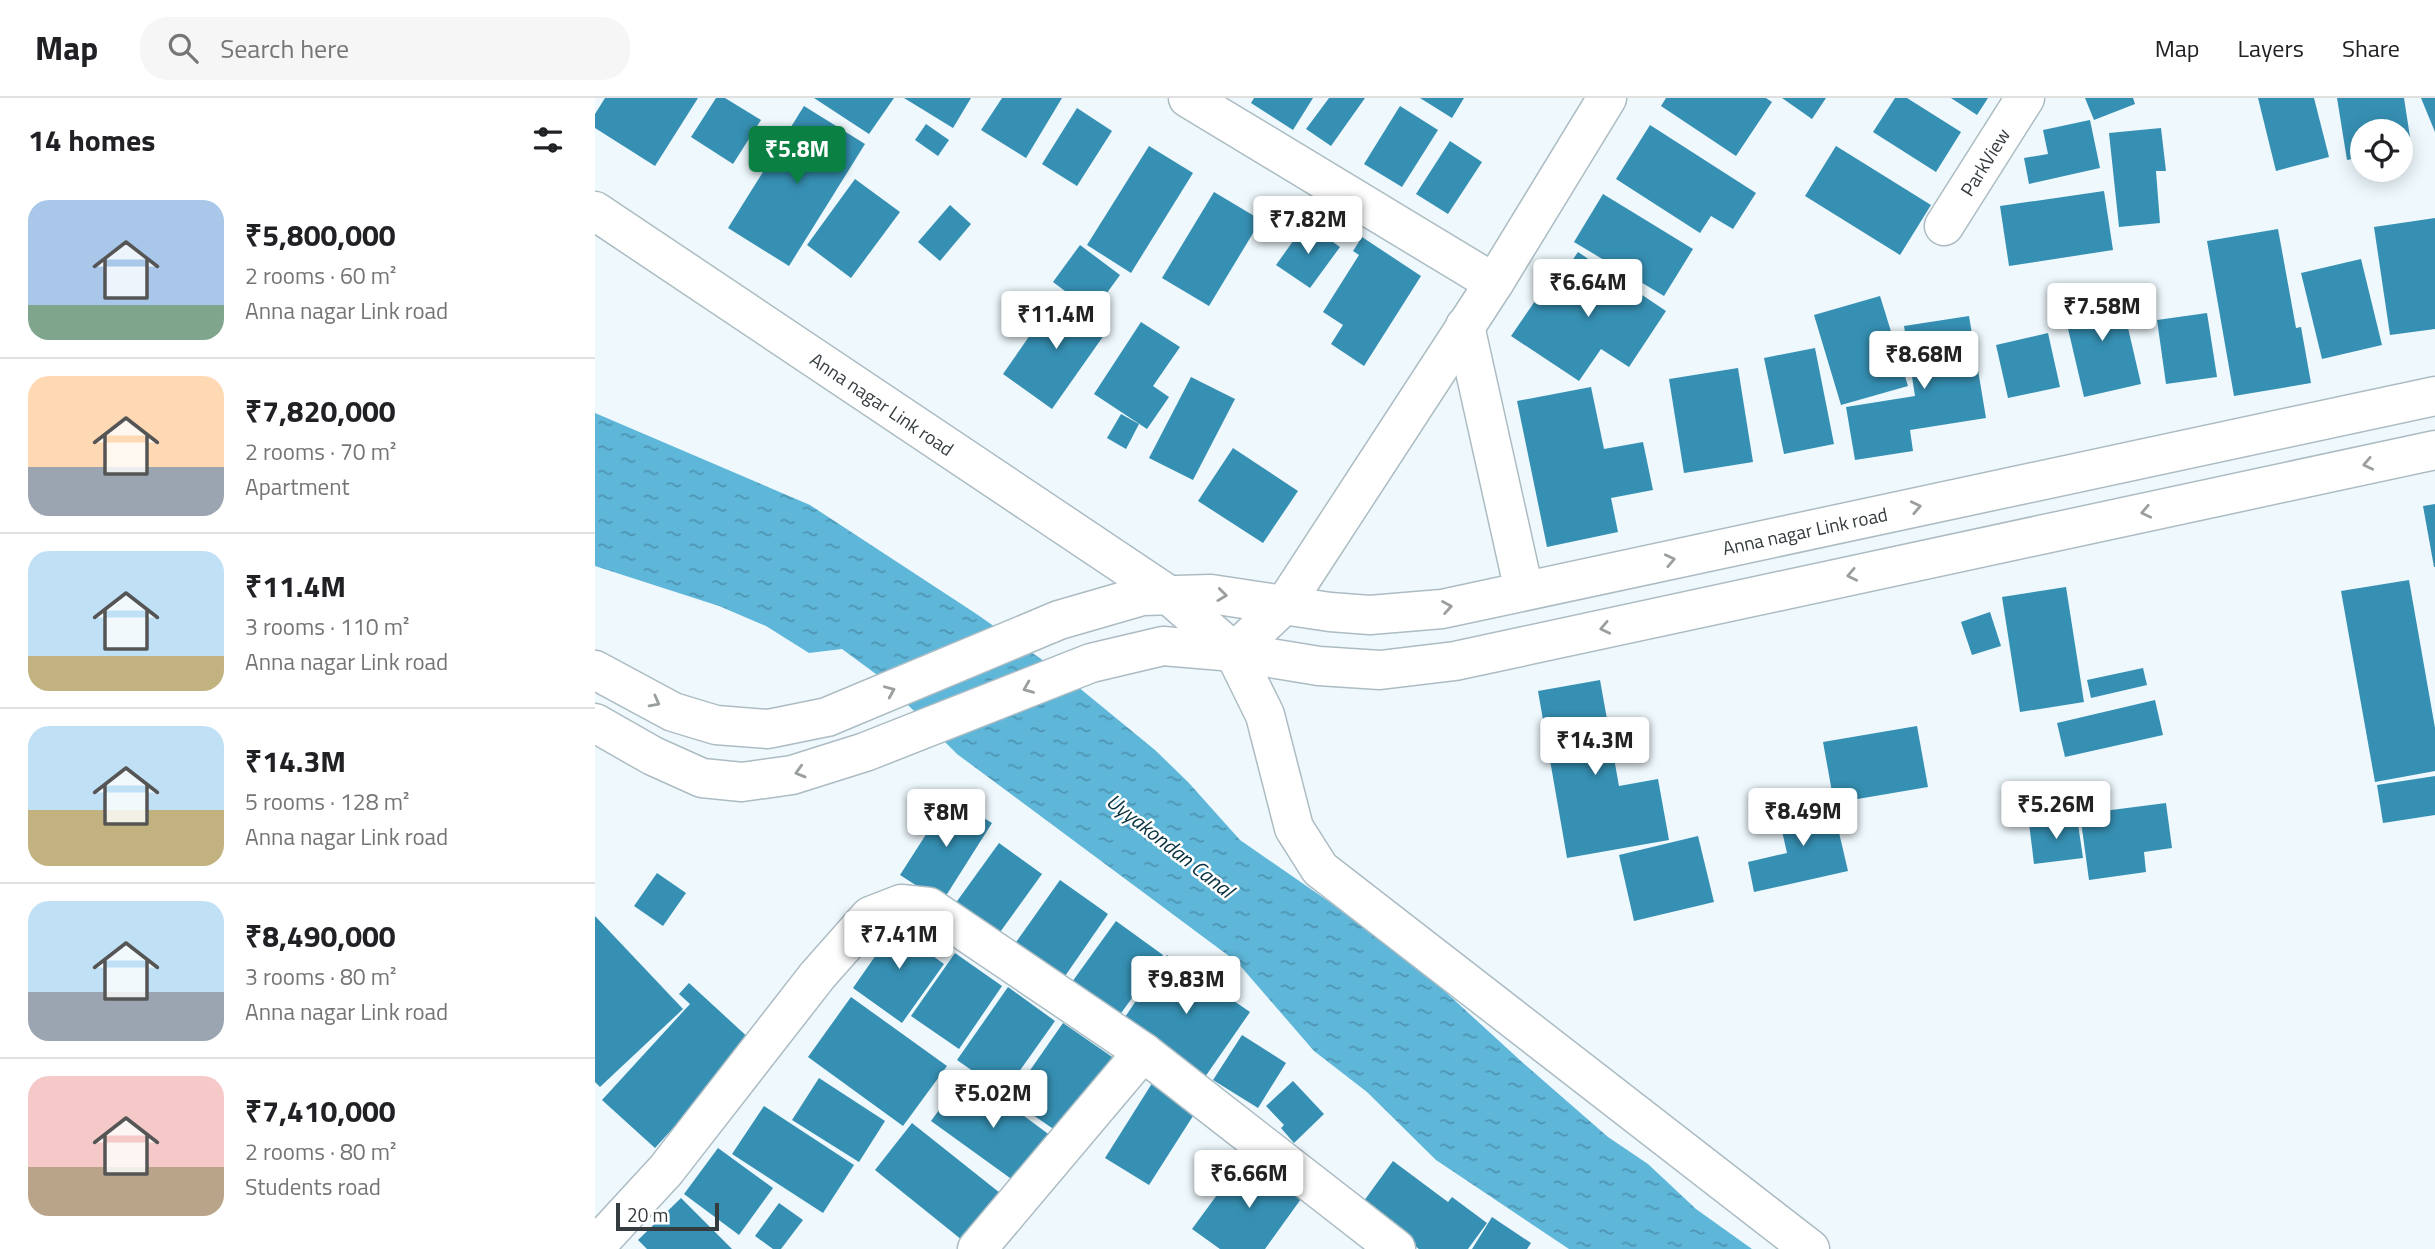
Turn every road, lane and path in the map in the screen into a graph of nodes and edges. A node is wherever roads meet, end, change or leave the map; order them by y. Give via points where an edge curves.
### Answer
1 (1188, 98) edge
2 (1607, 98) edge
3 (2025, 98) edge
4 (597, 215) edge
5 (1944, 226) dead end
6 (1493, 283) junction
7 (1465, 326) junction
8 (2435, 396) edge
9 (2435, 450) edge
10 (1524, 591) junction
11 (1170, 596) junction
12 (1285, 604) junction
13 (1234, 652) junction
14 (595, 670) edge
15 (595, 723) edge
16 (1143, 1052) junction
17 (595, 1247) edge
18 (977, 1249) edge
19 (1396, 1249) edge
20 (1810, 1249) edge

1 - 6 street
2 - 6 street
3 - 5 street, ParkView
4 - 11 street, Anna nagar Link road
6 - 7 street
7 - 10 street
7 - 12 street
10 -> 8 street, Anna nagar Link road
9 -> 13 street via 1455,661 1380,670
12 -> 10 street, Anna nagar Link road via 1370,615 1441,609
11 -> 12 street, Anna nagar Link road via 1211,594
11 - 13 street, Anna nagar Link road
14 -> 11 street, Anna nagar Link road via 673,712 716,724 768,729 827,717 1059,621 1142,596
12 - 13 street
13 -> 15 street via 1163,646 1091,663 866,752 792,775 742,782 702,778 653,757
13 - 20 street via 1265,715 1294,828 1320,869
16 - 17 street via 929,907 901,904 870,916 817,976 666,1170
16 - 18 street
16 - 19 street

